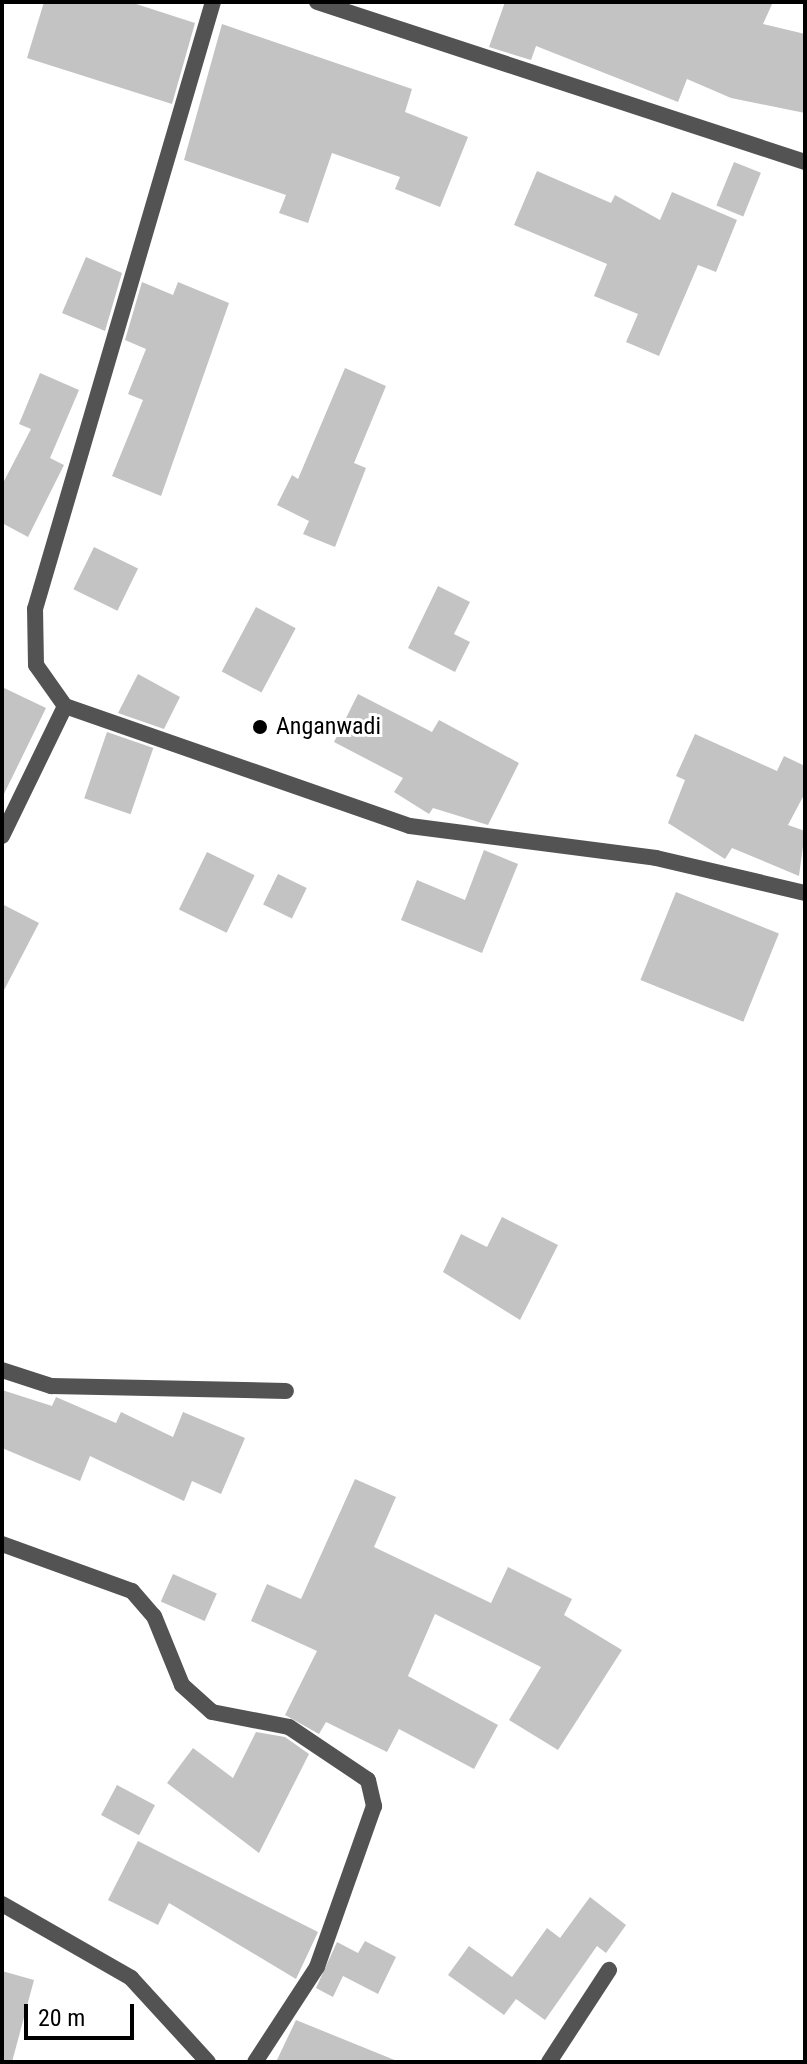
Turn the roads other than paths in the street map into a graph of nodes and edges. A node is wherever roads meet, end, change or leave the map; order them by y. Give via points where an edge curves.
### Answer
1 (213, 2) edge
2 (317, 2) edge
3 (805, 162) edge
4 (65, 706) junction
5 (2, 836) edge
6 (805, 893) edge
7 (2, 1370) edge
8 (286, 1391) dead end
9 (2, 1544) edge
10 (2, 1904) edge
11 (609, 1970) dead end
12 (208, 2062) edge
13 (255, 2062) edge
14 (549, 2062) edge

1 - 4 street via 35,609 36,665
2 - 3 street
4 - 5 street
4 - 6 street via 410,826 656,858
7 - 8 street via 51,1386
9 - 13 street via 132,1591 154,1616 182,1685 212,1712 289,1727 368,1780 374,1806 317,1967
10 - 12 street via 131,1978
11 - 14 street

